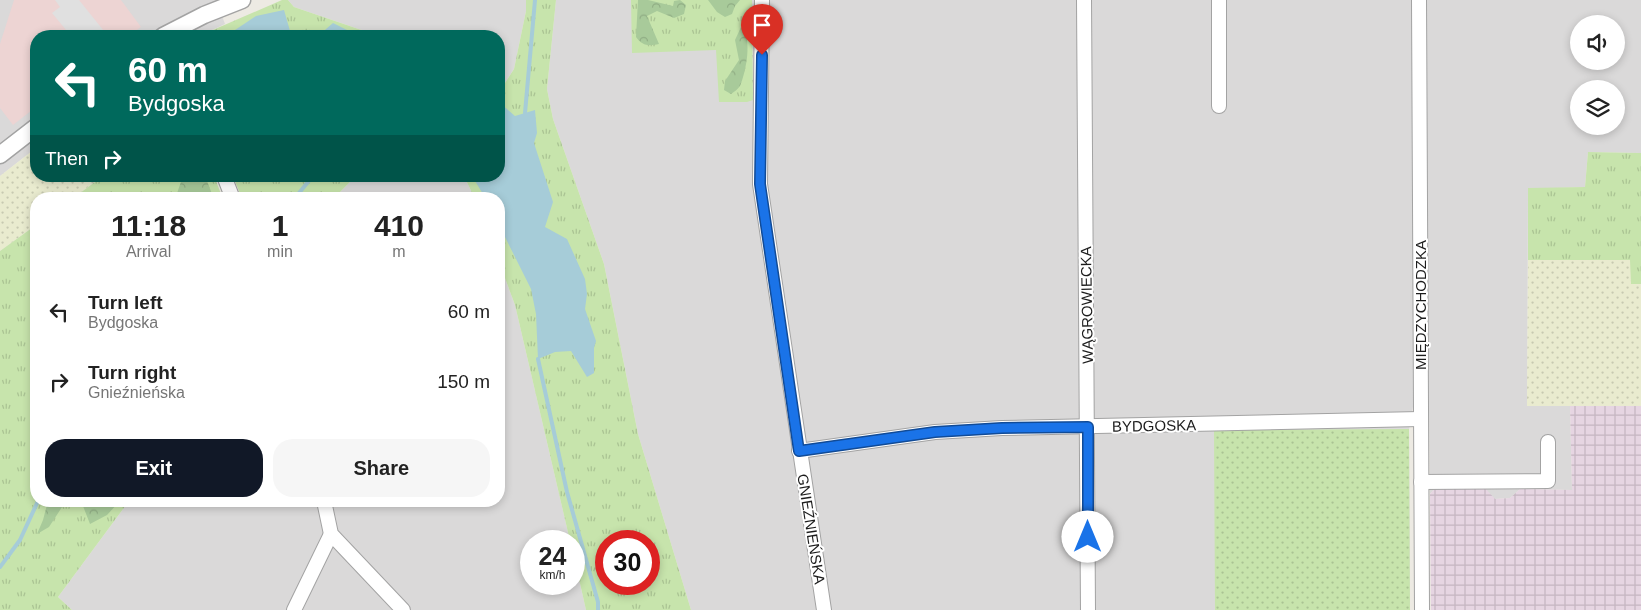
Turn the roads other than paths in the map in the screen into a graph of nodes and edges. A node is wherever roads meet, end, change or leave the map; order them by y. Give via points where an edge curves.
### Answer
1 (242, 0) edge
2 (762, 0) edge
3 (1084, 0) edge
4 (1219, 0) edge
5 (1419, 0) edge
6 (212, 5) edge
7 (174, 30) edge
8 (1218, 106) dead end
9 (30, 132) edge
10 (0, 156) edge
11 (1420, 419) junction
12 (1088, 427) junction
13 (1548, 442) dead end
14 (799, 451) junction
15 (1421, 482) junction
16 (325, 507) edge
17 (331, 534) junction
18 (294, 610) edge
19 (403, 610) edge
20 (824, 610) edge
21 (1088, 610) edge
22 (1422, 610) edge

1 - 6 street
2 - 14 street, GNIEŹNIEŃSKA via 760,184
3 - 12 street, WĄGROWIECKA
4 - 8 street
5 - 11 street, MIĘDZYCHODZKA
6 - 7 street
9 - 10 street
11 - 12 street, BYDGOSKA
11 - 15 street, MIĘDZYCHODZKA
12 - 14 street, BYDGOSKA via 935,432
12 - 21 street, WĄGROWIECKA
13 - 15 street via 1548,481
14 - 20 street, GNIEŹNIEŃSKA
15 - 22 street, MIĘDZYCHODZKA
16 - 17 street
17 - 18 street
17 - 19 street

